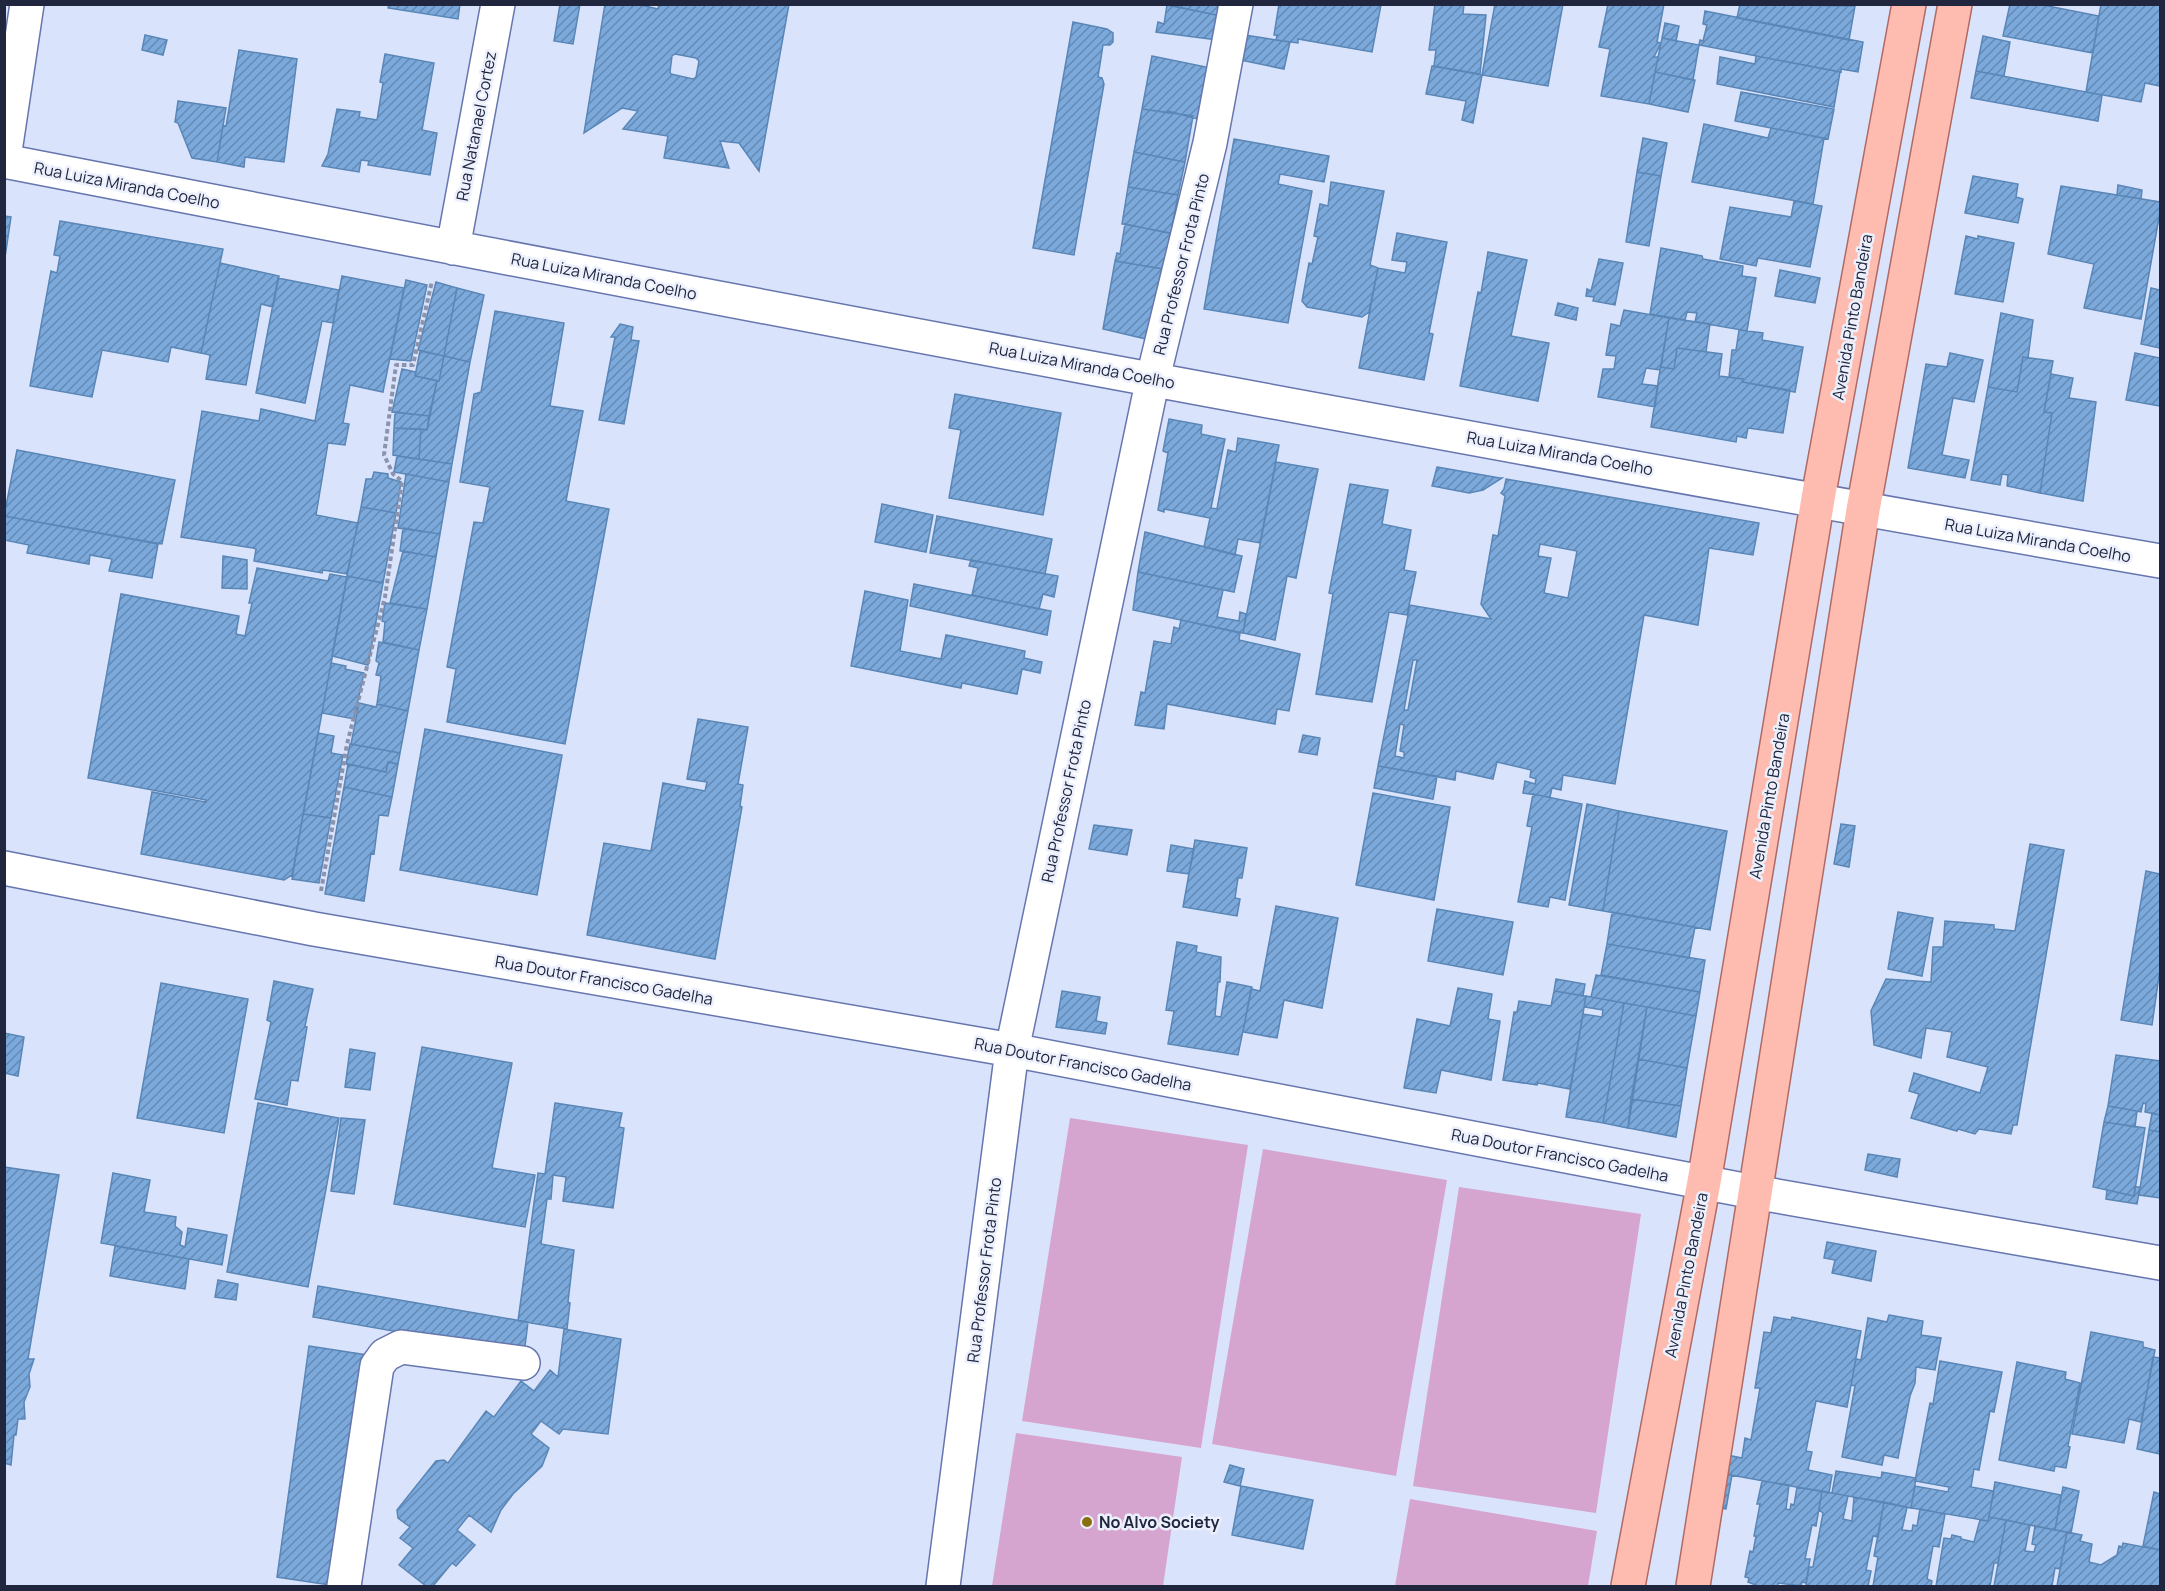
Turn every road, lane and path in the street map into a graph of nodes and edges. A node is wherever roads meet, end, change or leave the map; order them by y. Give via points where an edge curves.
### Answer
1 (27, 4) edge
2 (498, 4) edge
3 (1236, 4) edge
4 (1909, 4) edge
5 (1955, 4) edge
6 (4, 160) edge
7 (453, 248) junction
8 (1153, 378) junction
9 (1818, 501) junction
10 (1863, 510) junction
11 (2160, 561) edge
12 (4, 868) edge
13 (314, 929) junction
14 (1012, 1050) junction
15 (1704, 1182) junction
16 (1754, 1192) junction
17 (2160, 1263) edge
18 (523, 1363) dead end
19 (344, 1587) edge
20 (943, 1587) edge
21 (1628, 1587) edge
22 (1693, 1587) edge

1 - 6 street
2 - 7 street, Rua Natanael Cortez
3 - 8 street, Rua Professor Frota Pinto via 1210,143
4 - 9 main road, Avenida Pinto Bandeira
5 - 10 main road
6 - 7 street, Rua Luiza Miranda Coelho
7 - 8 street, Rua Luiza Miranda Coelho
7 - 13 path via 431,282 413,364 396,365 384,455 393,474 402,481 385,597 347,744
8 - 9 street, Rua Luiza Miranda Coelho
8 - 14 street, Rua Professor Frota Pinto
9 - 10 street, Rua Luiza Miranda Coelho
9 - 15 main road, Avenida Pinto Bandeira
10 - 11 street, Rua Luiza Miranda Coelho
10 - 16 main road
12 - 13 street, Rua Doutor Francisco Gadelha
13 - 14 street, Rua Doutor Francisco Gadelha
14 - 15 street, Rua Doutor Francisco Gadelha
14 - 20 street, Rua Professor Frota Pinto
15 - 16 street, Rua Doutor Francisco Gadelha
15 - 21 main road, Avenida Pinto Bandeira
16 - 17 street, Rua Doutor Francisco Gadelha
16 - 22 main road
18 - 19 street via 402,1347 385,1355 377,1366

